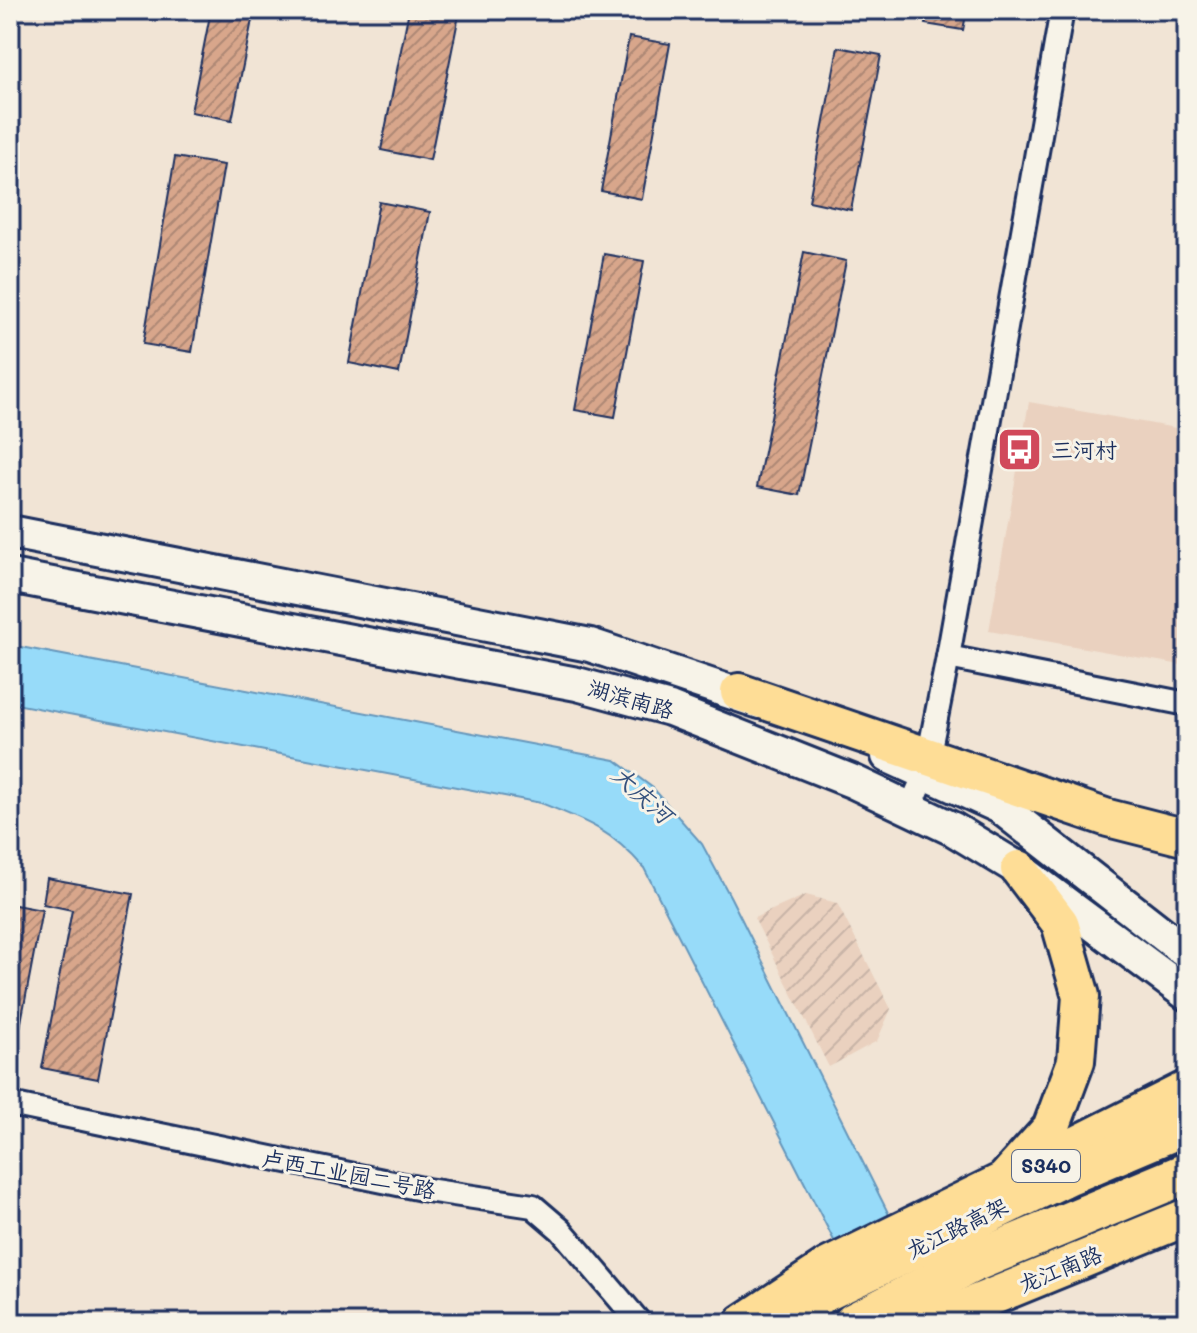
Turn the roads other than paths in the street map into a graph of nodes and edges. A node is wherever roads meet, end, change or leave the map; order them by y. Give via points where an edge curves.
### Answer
1 (1062, 10) edge
2 (10, 532) edge
3 (10, 576) edge
4 (948, 657) junction
5 (739, 692) joint
6 (1187, 704) edge
7 (927, 765) junction
8 (910, 808) junction
9 (1187, 838) edge
10 (1019, 869) junction
11 (1187, 953) edge
12 (1187, 994) edge
13 (1187, 1089) edge
14 (10, 1104) edge
15 (1187, 1111) edge
16 (1187, 1124) edge
17 (1187, 1173) edge
18 (1003, 1181) junction
19 (1187, 1217) edge
20 (943, 1318) edge
21 (640, 1323) edge
22 (743, 1323) edge
23 (775, 1323) edge
24 (854, 1323) edge

1 - 4 street
2 - 5 main road, 湖滨南路 via 590,645
3 - 8 main road, 湖滨南路 via 590,687 670,709
4 - 6 street
4 - 7 street
5 - 7 main road
7 - 8 street
7 - 9 main road
7 - 11 main road via 1000,807
8 - 10 main road, 湖滨南路
10 - 12 main road, 湖滨南路
10 - 18 main road via 1060,923 1081,996 1076,1061 1051,1128
13 - 18 main road
14 - 21 street, 卢西工业园二号路 via 427,1190 533,1206 561,1230
15 - 18 main road, S340
16 - 23 highway, 龙江路高架 via 1069,1174 821,1293
17 - 24 highway, 龙江路高架 via 973,1262
18 - 22 main road, S340 via 829,1266
19 - 20 main road, 龙江南路

